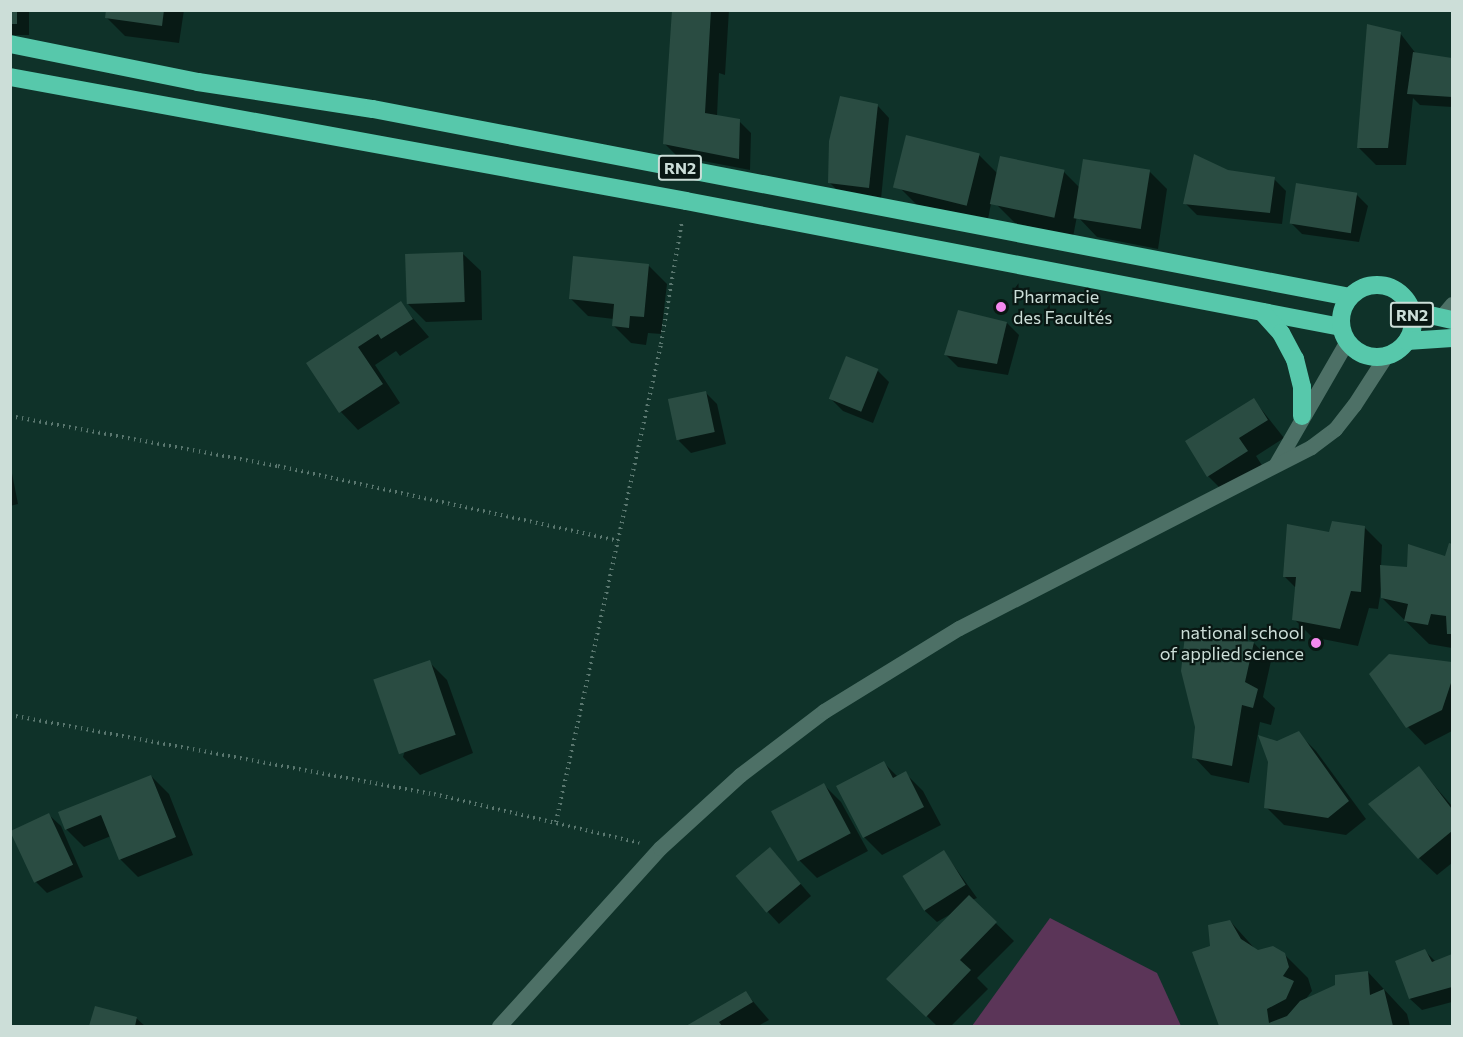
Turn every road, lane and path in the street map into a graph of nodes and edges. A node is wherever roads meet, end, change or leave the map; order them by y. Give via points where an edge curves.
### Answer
1 (10, 44) edge
2 (10, 77) edge
3 (686, 201) junction
4 (1349, 297) junction
5 (1412, 311) junction
6 (1262, 312) junction
7 (1449, 314) edge
8 (1344, 334) junction
9 (1452, 338) edge
10 (1407, 341) junction
11 (1384, 357) junction
12 (10, 416) edge
13 (1302, 416) junction
14 (1276, 464) junction
15 (618, 541) junction
16 (10, 715) edge
17 (556, 822) junction
18 (660, 849) junction
19 (499, 1026) edge

1 - 4 highway, RN2 via 198,82 373,109
2 - 3 highway, RN2
3 - 6 highway, RN2
3 - 15 path via 661,344
4 - 5 highway, RN2 via 1359,289 1384,286 1396,291
4 - 8 highway via 1340,317
5 - 7 highway, RN2
5 - 10 highway, RN2
6 - 8 highway, RN2
6 - 13 highway via 1281,333 1295,359 1302,387
8 - 11 highway, RN2 via 1363,355
8 - 13 street
9 - 10 highway, RN2
10 - 11 highway, RN2
11 - 14 street via 1335,429 1311,447
12 - 15 path via 278,466
13 - 14 street
14 - 18 street via 959,628 834,705 740,775
15 - 17 path
16 - 17 path via 423,792
17 - 18 path
18 - 19 street

